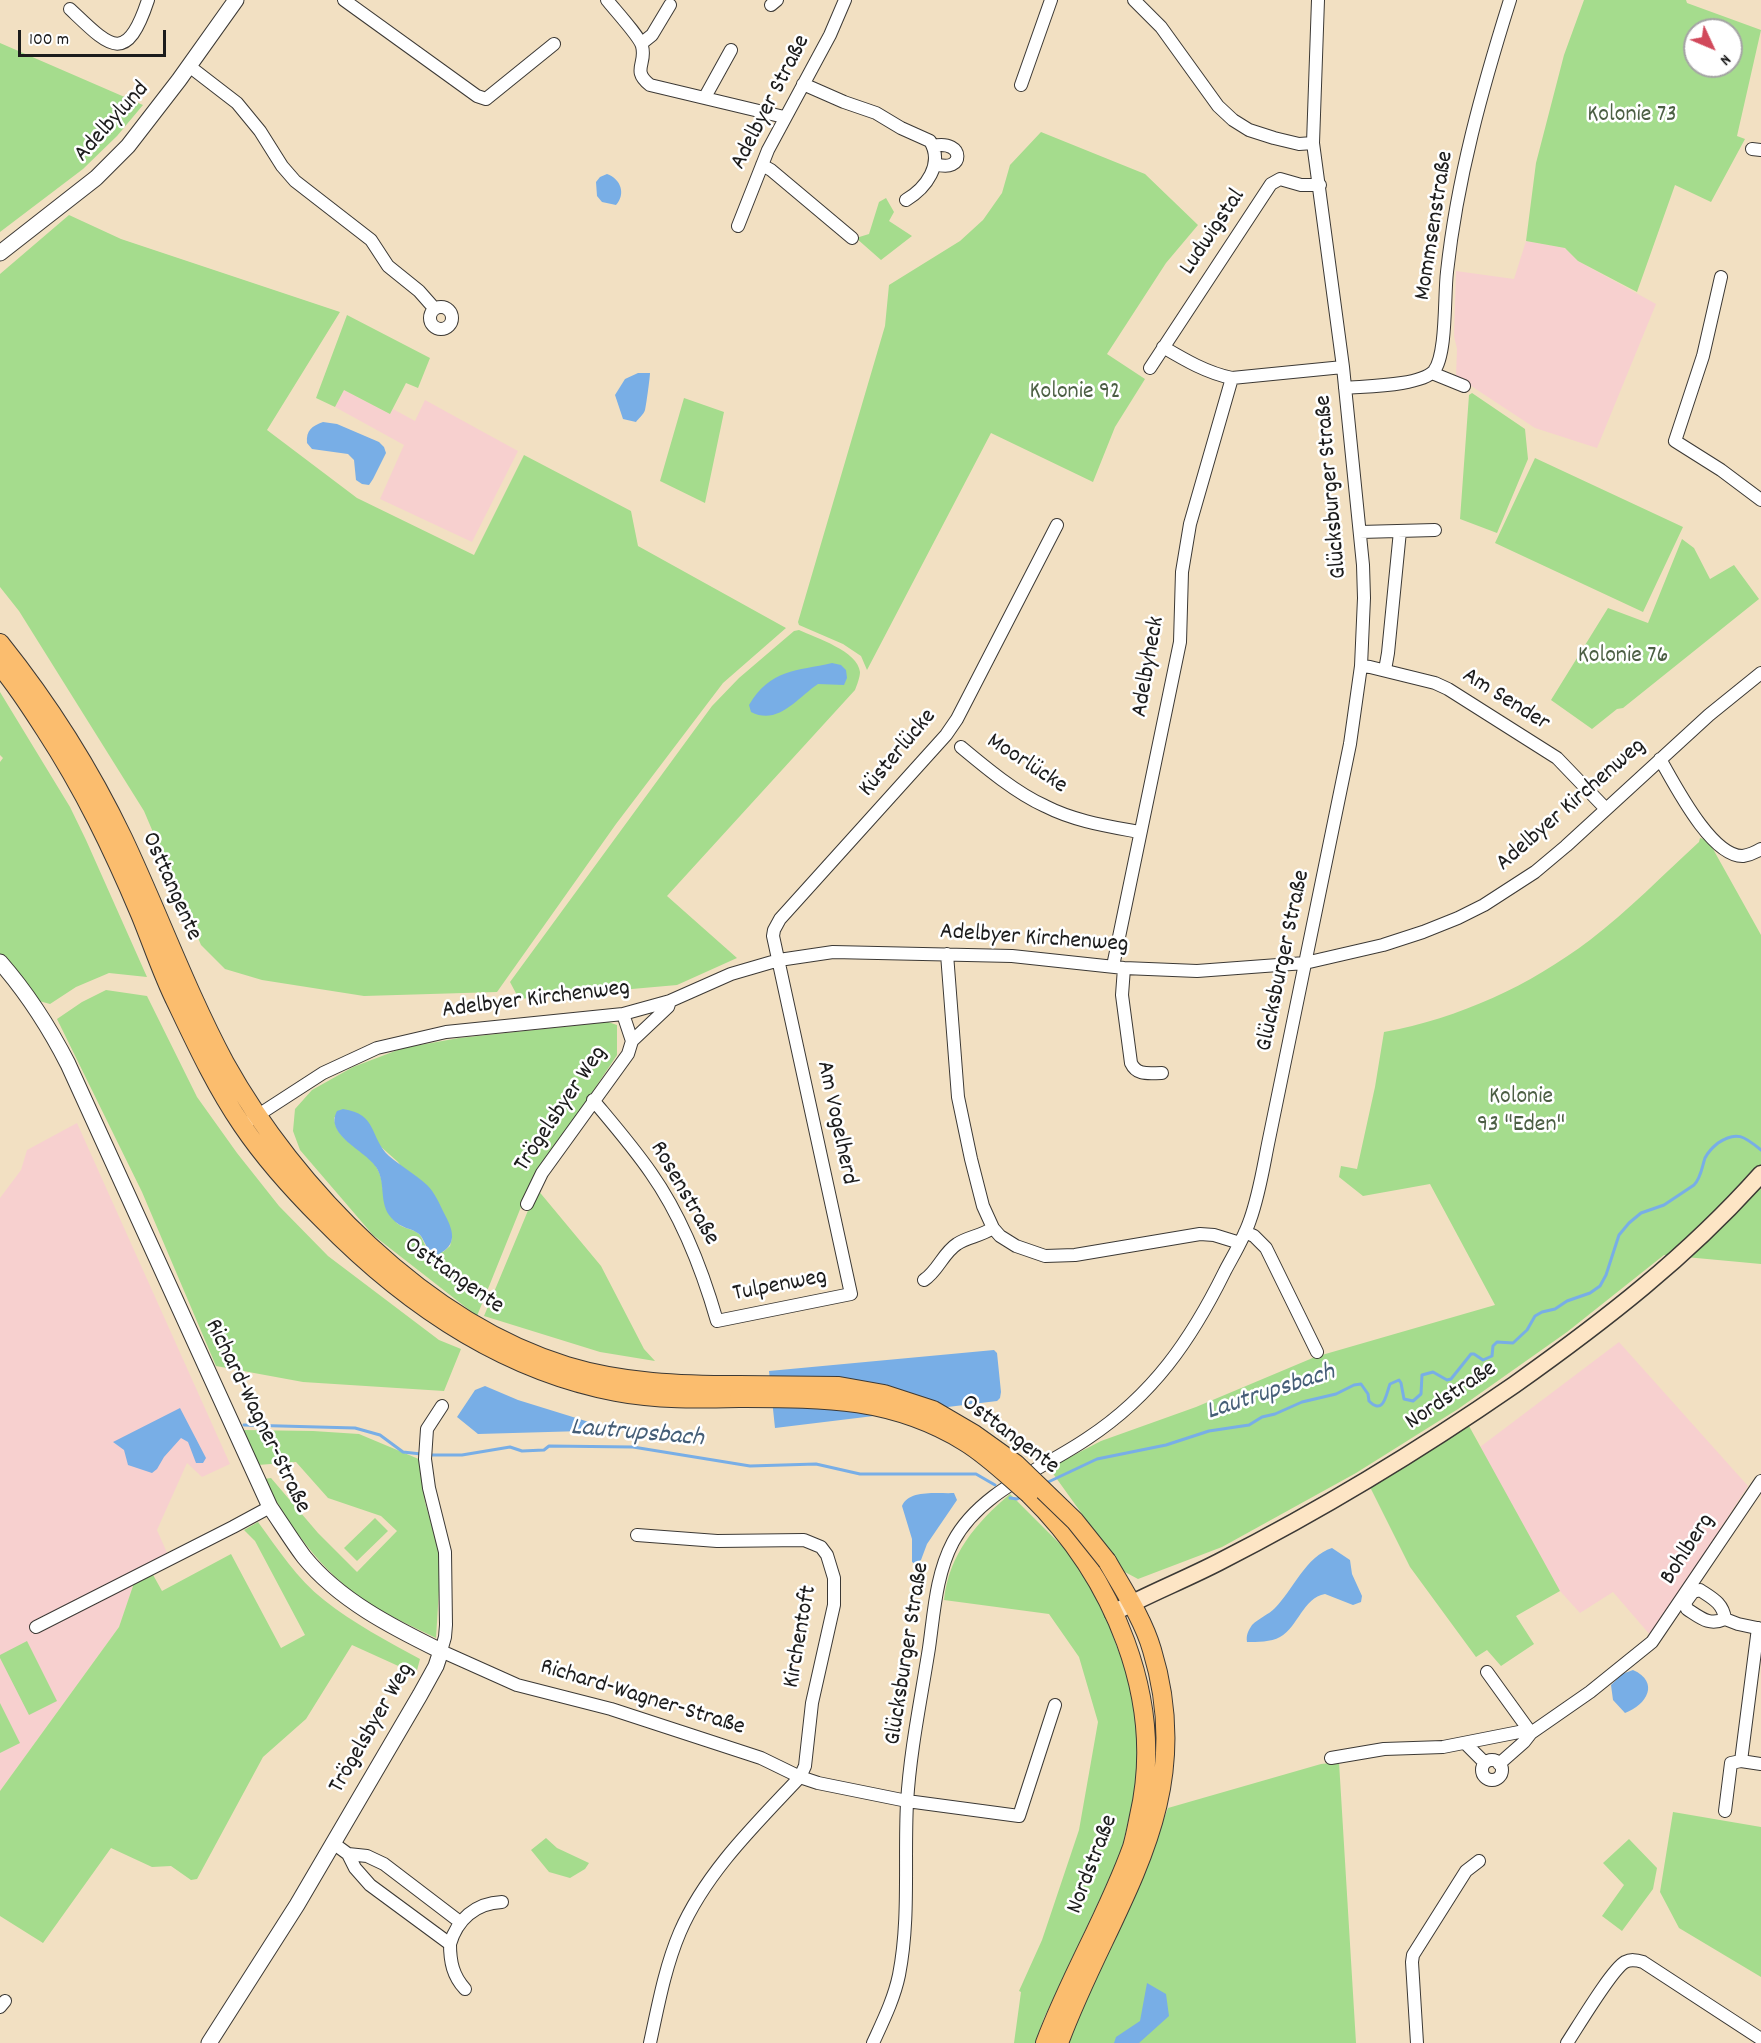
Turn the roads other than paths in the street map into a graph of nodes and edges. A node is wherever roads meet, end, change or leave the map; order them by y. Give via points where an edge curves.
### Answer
1 (148, 0) edge
2 (236, 0) edge
3 (344, 0) edge
4 (607, 0) edge
5 (844, 0) edge
6 (1051, 0) edge
7 (1134, 0) edge
8 (1318, 0) edge
9 (1510, 0) edge
10 (669, 4) dead end
11 (70, 9) dead end
12 (554, 44) dead end
13 (642, 44) junction
14 (731, 50) dead end
15 (189, 66) junction
16 (803, 84) junction
17 (1021, 85) dead end
18 (705, 97) junction
19 (784, 117) junction
20 (1313, 143) junction
21 (933, 146) junction
22 (936, 164) junction
23 (762, 165) junction
24 (1320, 185) junction
25 (906, 200) dead end
26 (738, 225) dead end
27 (852, 238) dead end
28 (0, 253) edge
29 (1721, 277) dead end
30 (434, 308) dead end
31 (1163, 347) junction
32 (1343, 367) junction
33 (1150, 368) dead end
34 (1432, 373) junction
35 (1232, 378) junction
36 (1464, 386) dead end
37 (1345, 388) junction
38 (1761, 500) edge
39 (1056, 525) dead end
40 (1435, 530) dead end
41 (1400, 531) junction
42 (1360, 532) junction
43 (0, 643) edge
44 (0, 666) edge
45 (1361, 666) junction
46 (1385, 670) junction
47 (1761, 674) edge
48 (961, 747) dead end
49 (1660, 759) junction
50 (1606, 809) junction
51 (1139, 832) junction
52 (1761, 849) edge
53 (947, 954) junction
54 (778, 960) junction
55 (0, 962) edge
56 (1305, 963) junction
57 (1119, 967) junction
58 (670, 1001) junction
59 (623, 1014) junction
60 (632, 1041) junction
61 (1162, 1073) dead end
62 (593, 1100) junction
63 (250, 1121) junction
64 (1761, 1174) edge
65 (527, 1204) dead end
66 (993, 1228) junction
67 (1242, 1238) junction
68 (924, 1280) dead end
69 (851, 1294) joint
70 (717, 1321) joint
71 (1317, 1352) dead end
72 (442, 1407) dead end
73 (1761, 1481) edge
74 (270, 1507) junction
75 (637, 1535) dead end
76 (1099, 1565) junction
77 (1687, 1596) junction
78 (1131, 1604) junction
79 (1113, 1613) junction
80 (1725, 1619) junction
81 (36, 1627) dead end
82 (1759, 1629) edge
83 (441, 1652) junction
84 (1487, 1672) dead end
85 (1054, 1705) dead end
86 (1531, 1733) junction
87 (1465, 1743) junction
88 (1331, 1758) dead end
89 (1742, 1761) junction
90 (1485, 1763) junction
91 (1499, 1764) junction
92 (1761, 1764) edge
93 (800, 1777) junction
94 (907, 1801) junction
95 (1725, 1811) dead end
96 (333, 1843) junction
97 (348, 1854) junction
98 (1479, 1861) dead end
99 (502, 1902) dead end
100 (460, 1922) junction
101 (450, 1944) junction
102 (465, 1989) dead end
103 (1761, 2039) edge
104 (210, 2043) edge
105 (650, 2043) edge
106 (873, 2043) edge
107 (1045, 2043) edge
108 (1059, 2043) edge
109 (1418, 2043) edge
110 (1567, 2043) edge

1 - 11 street via 130,38 119,45 100,38
2 - 15 street, Adelbylund
3 - 12 street via 427,62 486,99
4 - 13 street
5 - 16 street, Adelbyer Straße
6 - 17 street
7 - 20 street via 1161,27 1218,106 1233,120 1274,138
8 - 20 street, Glücksburger Straße
9 - 34 street, Mommsenstraße via 1468,148 1452,226 1443,350
10 - 13 street
13 - 18 street via 641,78 650,85
14 - 18 street
15 - 28 street, Adelbylund via 144,126 96,178
15 - 30 street via 237,103 288,175 370,240 388,266
16 - 19 street, Adelbyer Straße
16 - 21 street via 876,113
18 - 19 street
19 - 23 street, Adelbyer Straße
20 - 24 street, Glücksburger Straße
21 - 22 street
21 - 22 street via 948,145 958,153 954,164
22 - 25 street via 924,185
23 - 26 street, Adelbyer Straße
23 - 27 street
24 - 31 street, Ludwigstal via 1280,179 1271,184
24 - 32 street, Glücksburger Straße
29 - 38 street via 1703,356 1675,441
31 - 33 street, Ludwigstal
31 - 35 street via 1190,363
32 - 35 street
32 - 37 street, Glücksburger Straße
34 - 36 street
34 - 37 street via 1418,380
35 - 51 street, Adelbyheck via 1190,524 1182,572 1180,642
37 - 42 street, Glücksburger Straße
39 - 54 street, Küsterlücke via 957,719 780,919 773,936
40 - 41 street
41 - 42 street
41 - 46 street
42 - 45 street, Glücksburger Straße via 1364,598
43 - 63 main road, Osttangente via 87,769 123,838
44 - 63 main road, Osttangente via 75,776 109,843 174,999 210,1071
45 - 46 street, Am Sender
45 - 56 street, Glücksburger Straße via 1350,744
46 - 50 street, Am Sender via 1436,683 1465,699 1557,758
47 - 49 street, Adelbyer Kirchenweg
48 - 51 street, Moorlücke via 988,770 1044,806 1080,820
49 - 50 street, Adelbyer Kirchenweg
49 - 52 street via 1706,833 1735,854 1744,856
50 - 56 street, Adelbyer Kirchenweg via 1548,862 1484,905 1423,932
51 - 57 street, Adelbyheck
53 - 54 street, Adelbyer Kirchenweg via 833,952
53 - 57 street, Adelbyer Kirchenweg
53 - 66 street via 958,1096 980,1196
54 - 58 street, Adelbyer Kirchenweg via 731,974
54 - 69 street, Am Vogelherd
55 - 74 street, Richard-Wagner-Straße via 30,998 63,1055
56 - 57 street, Adelbyer Kirchenweg via 1197,971
56 - 67 street, Glücksburger Straße via 1263,1166 1251,1218
57 - 61 street, Adelbyheck via 1131,1063 1140,1073
58 - 59 street, Adelbyer Kirchenweg
58 - 60 street, Trögelsbyer Weg
59 - 60 street, Trögelsbyer Weg
59 - 63 street, Adelbyer Kirchenweg via 446,1032 377,1048 323,1073
60 - 62 street, Trögelsbyer Weg via 628,1054
62 - 65 street, Trögelsbyer Weg via 542,1173
62 - 70 street, Rosenstraße via 652,1174 672,1207 704,1276
63 - 76 main road, Osttangente, bridge via 366,1243 419,1287 497,1337 567,1366 621,1378 739,1392 839,1386 884,1394 933,1410 1016,1464 1075,1521
64 - 78 main road, Nordstraße via 1663,1271 1586,1334 1477,1410 1337,1498 1219,1563
66 - 67 street via 1016,1246 1045,1256 1075,1255 1200,1234
66 - 68 street via 955,1245
67 - 71 street via 1254,1236 1266,1248
67 - 94 street, Glücksburger Straße via 1189,1337 1151,1386 1088,1438 983,1505 954,1539 937,1595
69 - 70 street, Tulpenweg
72 - 83 street, Trögelsbyer Weg via 427,1429 424,1453 445,1552 446,1625
73 - 77 street, Bohlberg
74 - 81 street
74 - 83 street, Richard-Wagner-Straße via 305,1558 334,1587 374,1616
75 - 93 street, Kirchentoft via 717,1541 804,1540 821,1547 827,1555 834,1578 834,1605
76 - 78 main road, Osttangente
76 - 79 main road, Osttangente
77 - 80 street via 1700,1590 1719,1602
77 - 80 street via 1687,1609 1707,1622
77 - 86 street, Bohlberg via 1652,1642
78 - 79 main road, Nordstraße
78 - 108 main road, Nordstraße via 1151,1648 1162,1689 1167,1737 1163,1788 1147,1845
79 - 107 main road, Nordstraße via 1131,1655 1142,1702 1147,1745 1144,1793 1132,1846
80 - 82 street
82 - 89 street
83 - 93 street, Richard-Wagner-Straße via 517,1685 610,1709 761,1758
83 - 96 street, Trögelsbyer Weg
84 - 86 street
85 - 94 street, Richard-Wagner-Straße via 1019,1816
86 - 87 street
86 - 91 street, Bohlberg
87 - 88 street via 1384,1749
87 - 90 street
89 - 92 street
89 - 95 street via 1731,1763
90 - 91 street
90 - 91 street via 1482,1774 1491,1780 1500,1775
93 - 94 street, Richard-Wagner-Straße
93 - 105 street via 720,1866 691,1911 671,1959
94 - 106 street, Glücksburger Straße via 899,1975
96 - 97 street
96 - 104 street, Trögelsbyer Weg
97 - 100 street via 367,1856 384,1864
97 - 101 street via 370,1886
98 - 109 street via 1466,1871 1413,1955
99 - 100 street via 471,1911
100 - 101 street
101 - 102 street via 452,1966
103 - 110 street via 1643,1962 1628,1961 1616,1970

